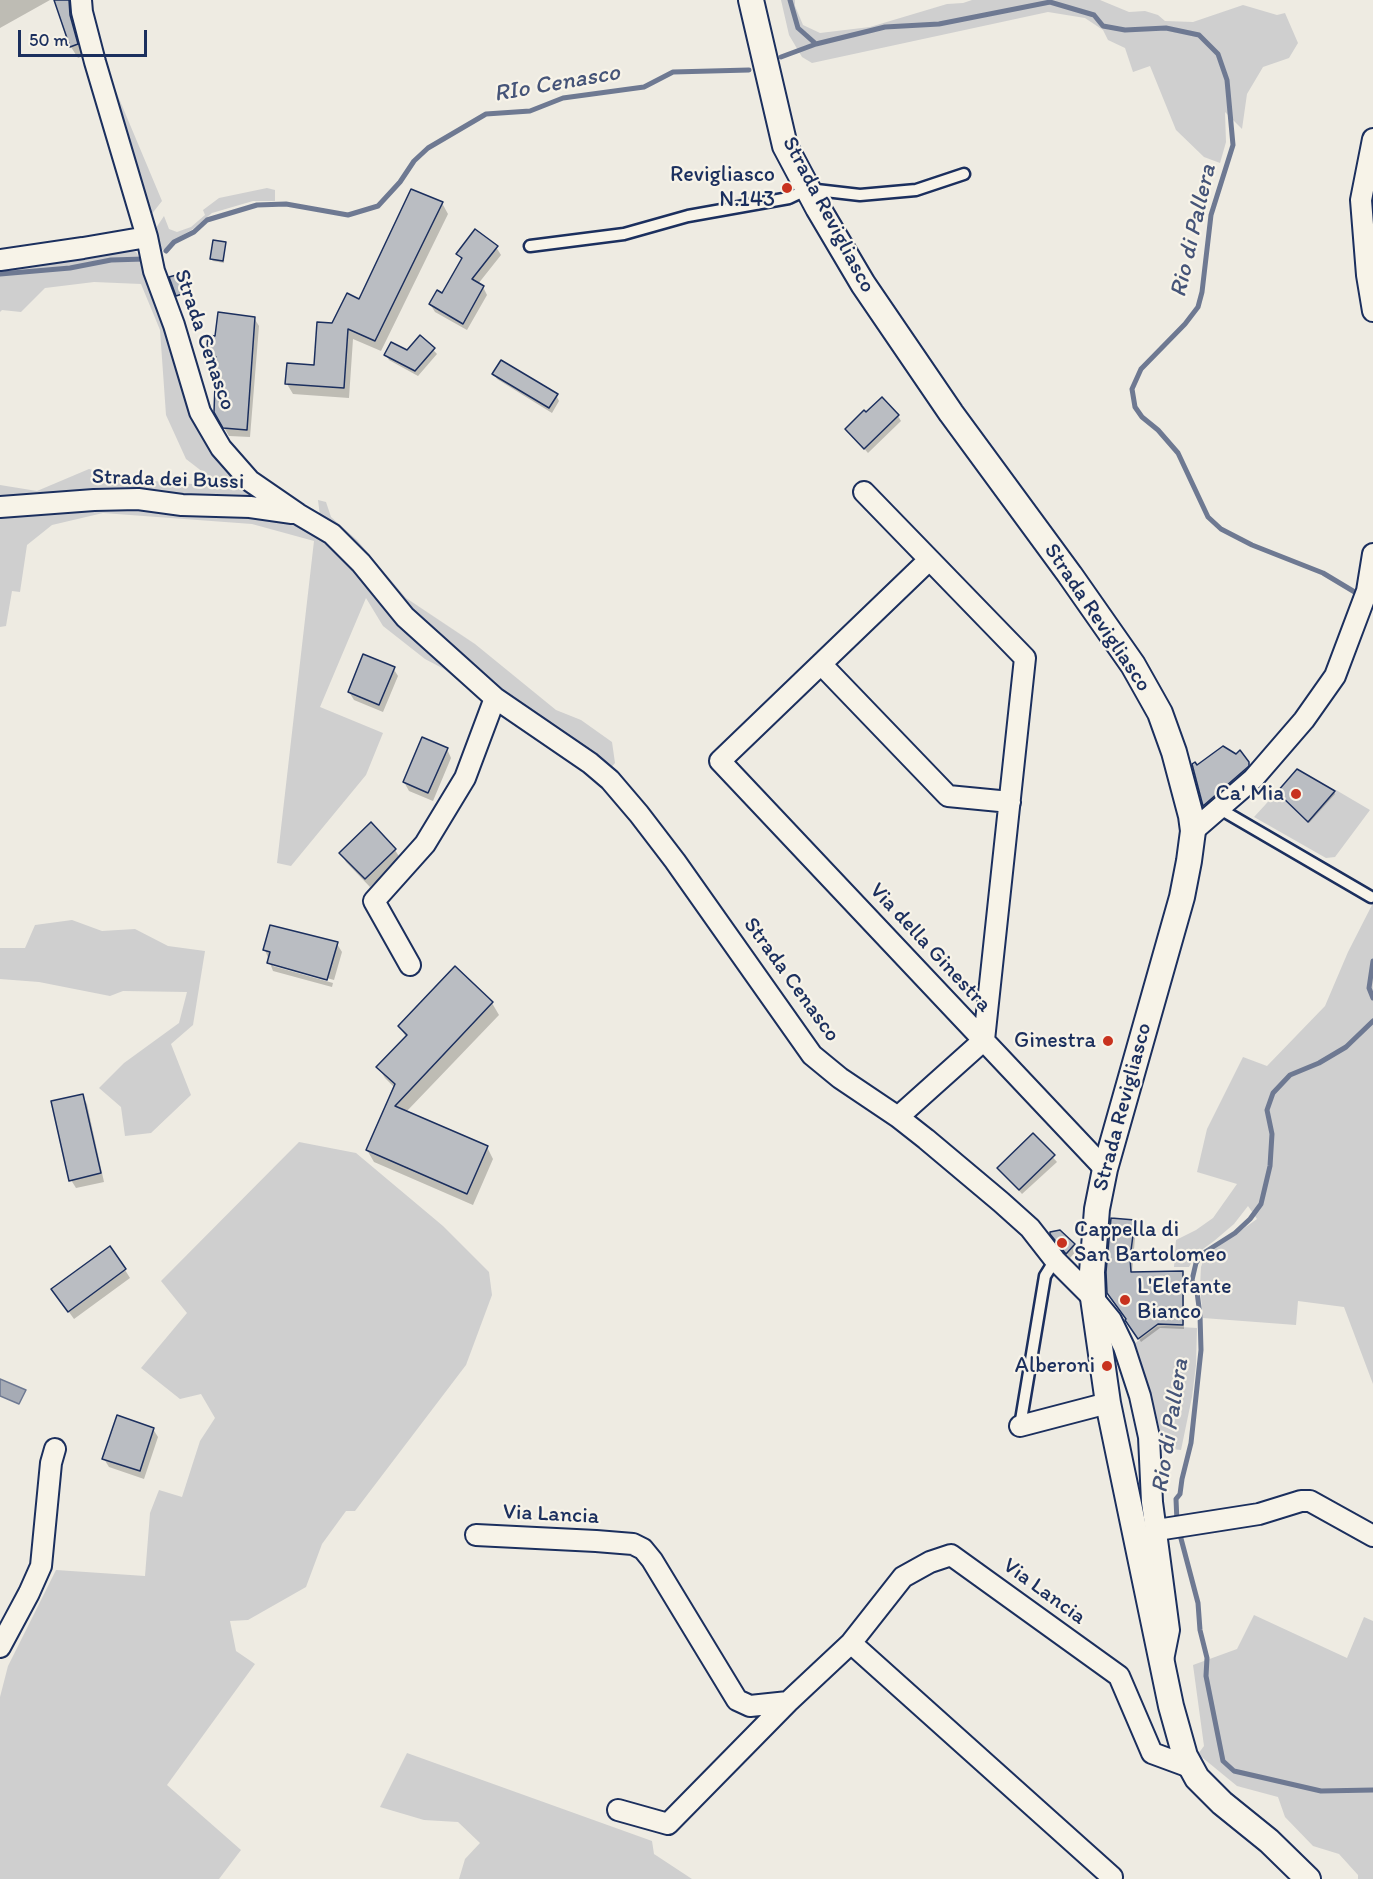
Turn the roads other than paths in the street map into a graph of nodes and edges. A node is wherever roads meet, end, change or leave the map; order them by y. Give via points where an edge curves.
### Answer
1 (81, 0) edge
2 (751, 0) edge
3 (1373, 139) edge
4 (964, 174) dead end
5 (808, 189) junction
6 (147, 237) junction
7 (530, 246) dead end
8 (0, 260) edge
9 (1373, 311) edge
10 (864, 492) dead end
11 (0, 507) edge
12 (298, 514) junction
13 (1373, 554) edge
14 (929, 560) junction
15 (821, 664) junction
16 (495, 699) junction
17 (1010, 802) junction
18 (1220, 809) junction
19 (1193, 831) junction
20 (1371, 897) dead end
21 (410, 965) dead end
22 (984, 1040) junction
23 (898, 1117) junction
24 (1105, 1169) junction
25 (1054, 1260) junction
26 (1093, 1298) junction
27 (1108, 1403) junction
28 (1020, 1426) joint
29 (55, 1449) dead end
30 (1171, 1527) junction
31 (476, 1535) dead end
32 (1373, 1536) edge
33 (851, 1643) junction
34 (0, 1647) edge
35 (1162, 1663) junction
36 (789, 1702) junction
37 (1190, 1767) junction
38 (618, 1810) dead end
39 (1112, 1877) dead end
40 (1308, 1879) edge

1 - 6 street, Strada Cenasco via 95,62
2 - 5 street, Strada Revigliasco via 785,146
3 - 9 street via 1361,200
4 - 5 lane via 916,190 860,195
5 - 7 lane via 789,198 688,216 624,234
5 - 19 street, Strada Revigliasco via 863,284 919,367 1133,665 1160,713
6 - 8 street
6 - 12 street, Strada Cenasco via 154,271 200,412 221,448 250,481
10 - 14 street
11 - 12 street, Strada dei Bussi via 138,500
12 - 16 street, Strada Cenasco via 332,534 405,617
13 - 18 street via 1367,591 1335,676 1304,720
14 - 15 street
14 - 17 street via 1025,658
15 - 17 street via 948,796
15 - 22 street, Via della Ginestra via 720,761
16 - 21 street via 465,778 425,844 375,901
16 - 23 street, Strada Cenasco via 610,780 675,861 812,1055
17 - 22 street
18 - 19 street
18 - 20 lane
19 - 24 street, Strada Revigliasco via 1182,897
22 - 23 street
22 - 24 street, Via della Ginestra
23 - 25 street, Strada Cenasco via 1030,1228
24 - 26 street, Strada Revigliasco via 1097,1209
25 - 26 street, Strada Cenasco
25 - 28 lane via 1045,1276
26 - 27 street, Strada Revigliasco
26 - 30 street, Strada Revigliasco via 1124,1347 1149,1437 1152,1502
27 - 28 street
27 - 35 street, Strada Revigliasco
29 - 34 street via 41,1566
30 - 32 street via 1259,1514 1310,1501
30 - 35 street, Strada Revigliasco via 1169,1630
31 - 36 street, Via Lancia via 596,1540 644,1549 737,1700 750,1706
33 - 36 street, Via Lancia
33 - 37 street, Via Lancia via 903,1577 951,1555 1119,1676 1152,1753
33 - 39 street
35 - 37 street, Strada Revigliasco
36 - 38 street, Via Lancia via 669,1824
37 - 40 street, Strada Revigliasco via 1214,1795

